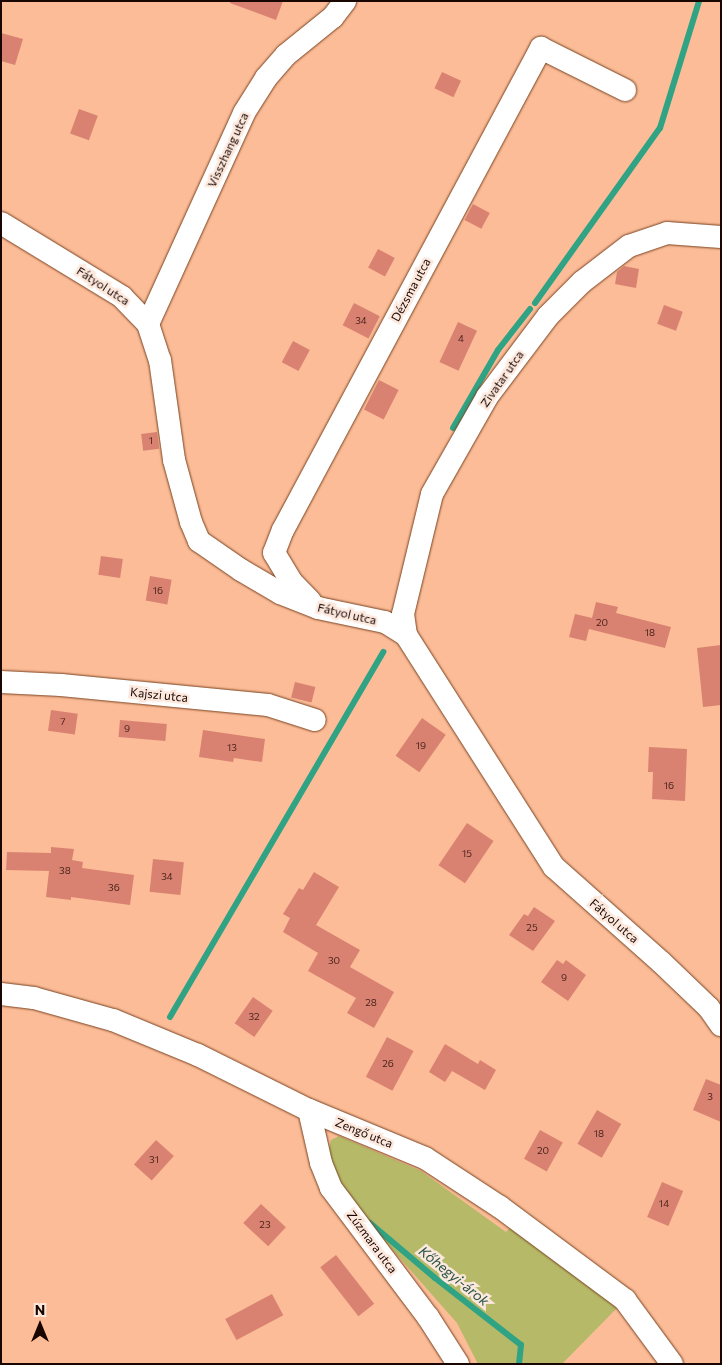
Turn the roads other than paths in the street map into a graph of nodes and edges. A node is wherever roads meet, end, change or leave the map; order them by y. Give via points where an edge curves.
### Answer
1 (345, 1) edge
2 (625, 90) dead end
3 (1, 223) edge
4 (721, 237) edge
5 (148, 324) junction
6 (318, 608) junction
7 (406, 635) junction
8 (1, 682) edge
9 (315, 720) dead end
10 (1, 994) edge
11 (721, 1025) edge
12 (309, 1110) junction
13 (458, 1364) edge
14 (672, 1364) edge

1 - 5 street, Visszhang utca via 333,18 286,55 266,78 244,113
2 - 6 street, Dézsma utca via 541,48 288,521 274,553 291,581
3 - 5 street, Fátyol utca via 122,297
4 - 7 street, Zivatar utca via 667,233 629,246 582,282 548,316 487,397 432,494 403,614
5 - 6 street, Fátyol utca via 160,360 174,460 199,541 280,593
6 - 7 street, Fátyol utca via 385,622
7 - 11 street, Fátyol utca via 554,867 668,968 709,1008
8 - 9 street, Kajszi utca via 268,705
10 - 12 street, Zengő utca via 34,998 114,1020 198,1055
12 - 13 street, Zúzmara utca via 320,1163 331,1188 428,1317
12 - 14 street, Zengő utca via 424,1158 500,1207 625,1300

